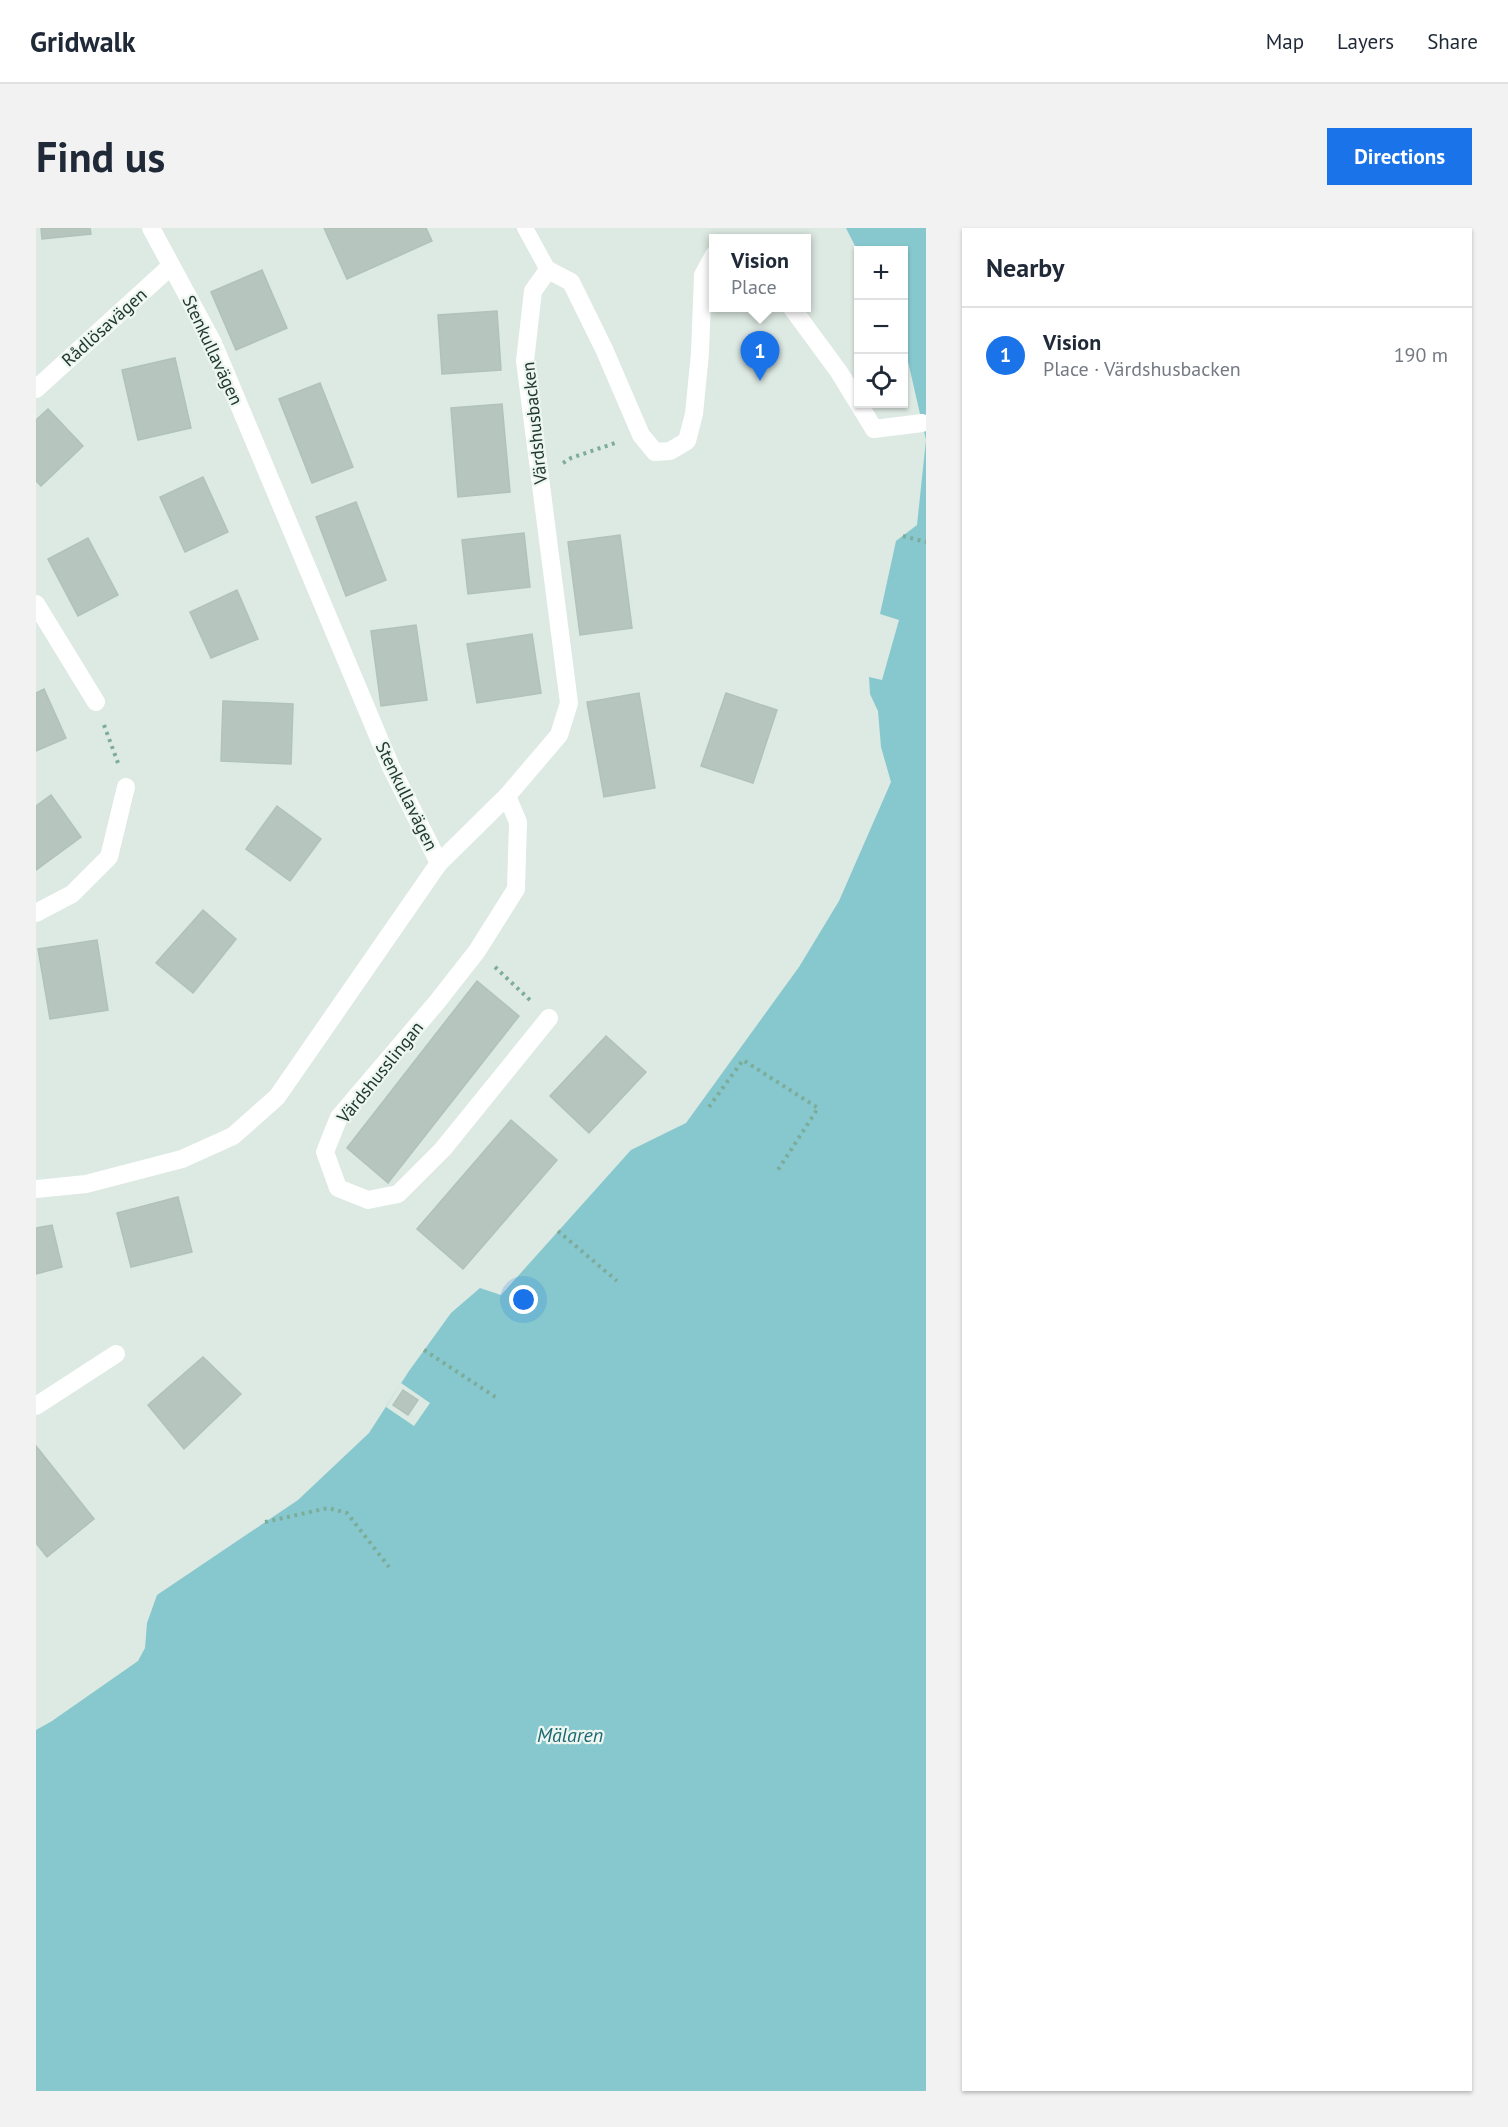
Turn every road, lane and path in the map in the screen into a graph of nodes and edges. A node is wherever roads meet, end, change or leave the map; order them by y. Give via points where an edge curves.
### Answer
1 (151, 228) edge
2 (525, 228) edge
3 (709, 264) edge
4 (171, 266) junction
5 (548, 270) junction
6 (795, 312) edge
7 (36, 389) edge
8 (922, 423) dead end
9 (603, 447) dead end
10 (571, 458) dead end
11 (903, 536) dead end
12 (926, 542) edge
13 (36, 604) edge
14 (96, 702) joint
15 (126, 786) joint
16 (507, 796) junction
17 (439, 863) junction
18 (36, 913) edge
19 (477, 951) junction
20 (549, 1017) joint
21 (709, 1107) dead end
22 (776, 1173) dead end
23 (36, 1189) edge
24 (558, 1231) dead end
25 (617, 1281) dead end
26 (424, 1350) dead end
27 (116, 1354) dead end
28 (497, 1398) dead end
29 (36, 1406) edge
30 (265, 1522) dead end
31 (389, 1567) dead end

1 - 4 street, Stenkullavägen
2 - 5 lane
3 - 5 street via 703,275 700,353 690,432 687,441 670,451 655,452 640,435 571,282
4 - 7 street, Rådlösavägen
4 - 17 street, Stenkullavägen via 213,343 391,767
5 - 16 street, Värdshusbacken via 533,291 525,361 569,703 559,735
6 - 8 street via 839,372 873,429
9 - 10 path
11 - 12 path
13 - 14 street
14 - 15 path
15 - 18 street via 110,857 72,894
16 - 17 street, Värdshusbacken
16 - 19 street, Värdshusslingan via 518,822 516,889
17 - 23 street, Stenkullavägen via 277,1097 233,1136 182,1159 86,1184
19 - 20 path
19 - 20 street, Värdshusslingan via 339,1118 325,1152 338,1188 368,1200 398,1194 443,1149
21 - 22 path via 743,1060 818,1108
24 - 25 path
26 - 28 path
27 - 29 street
30 - 31 path via 328,1508 347,1513

